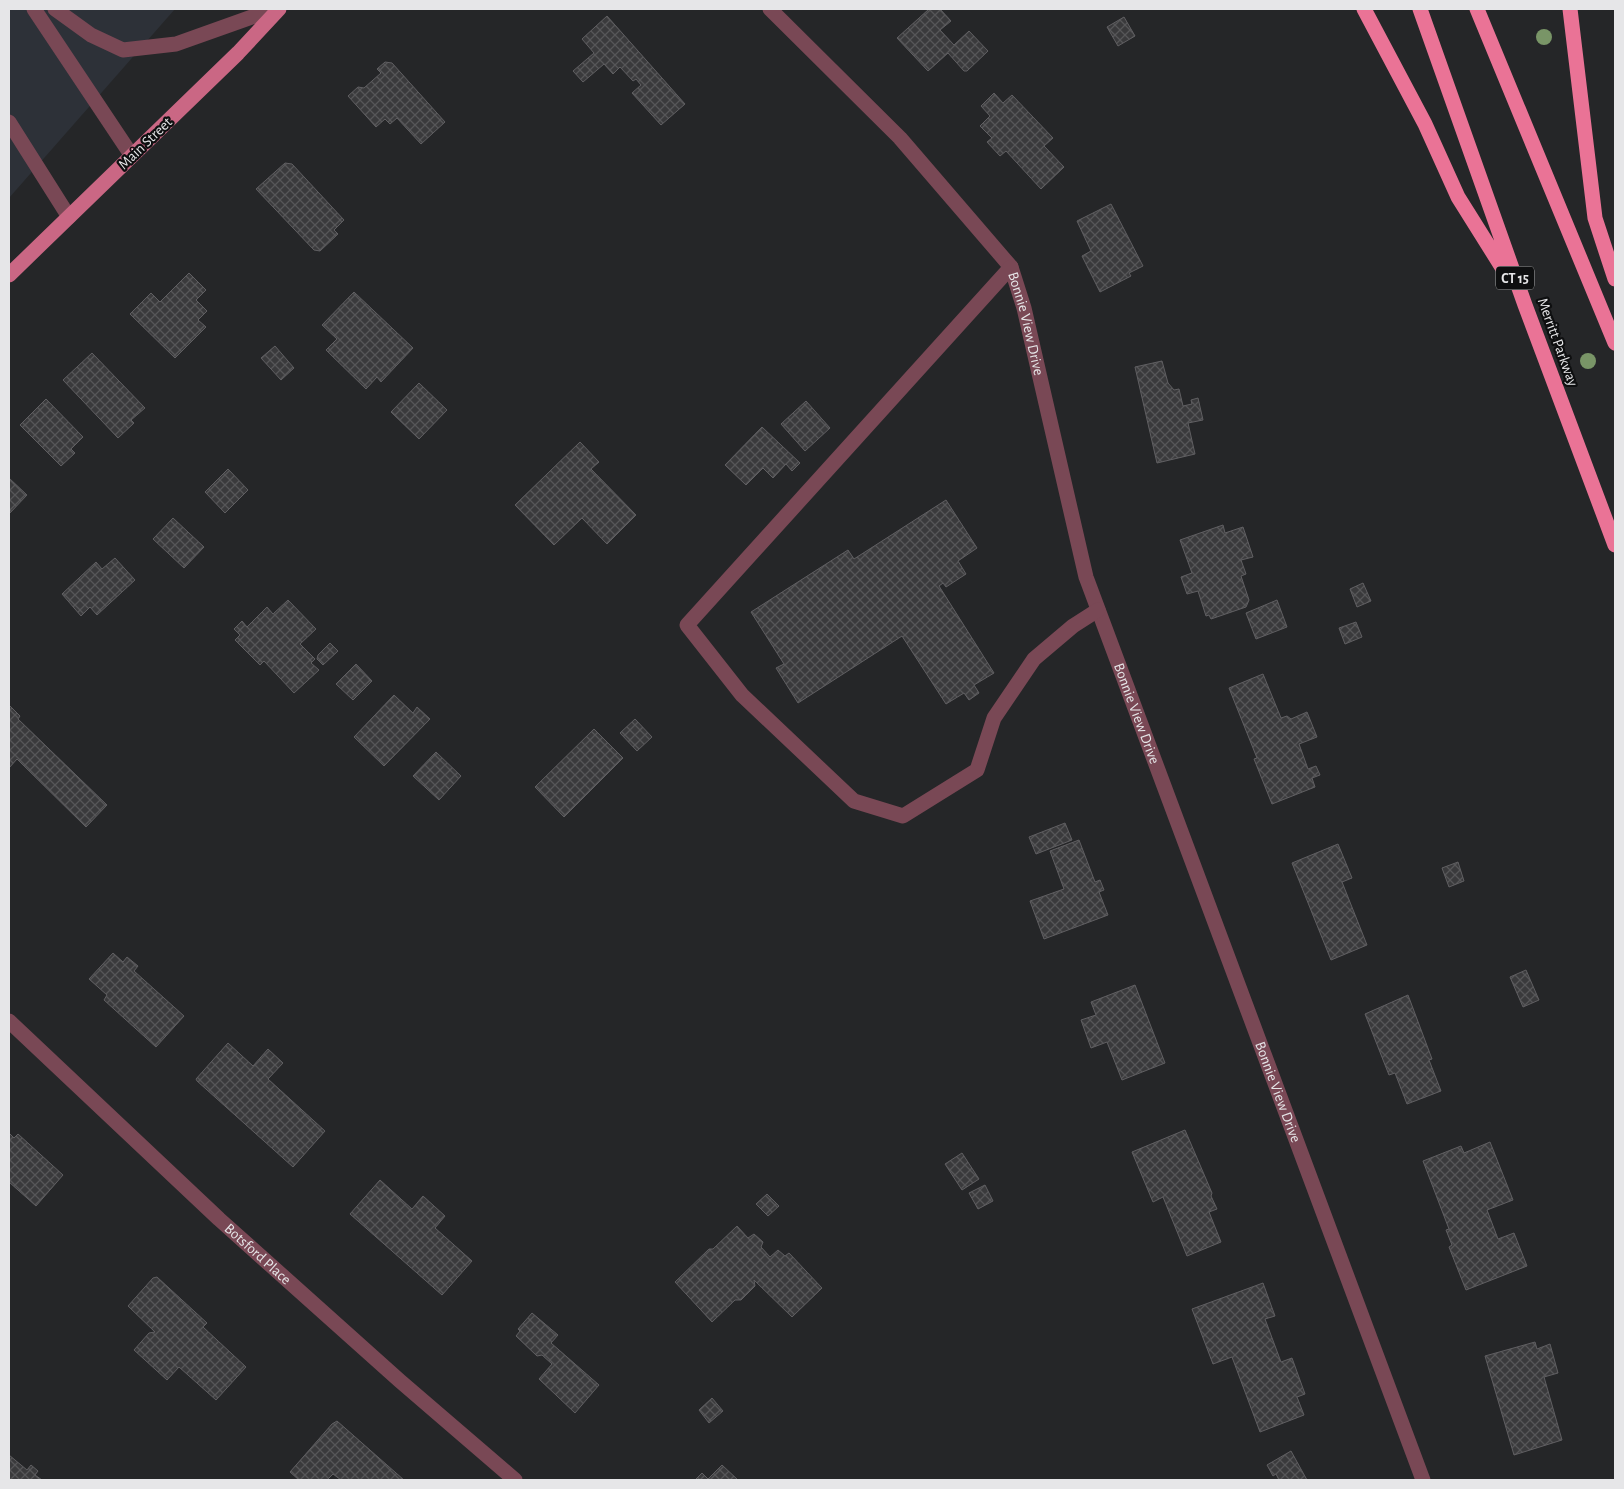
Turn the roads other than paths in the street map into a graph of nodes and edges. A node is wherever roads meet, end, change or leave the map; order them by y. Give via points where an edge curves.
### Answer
1 (34, 9) edge
2 (55, 9) edge
3 (274, 9) edge
4 (278, 9) edge
5 (770, 9) edge
6 (1364, 9) edge
7 (1420, 9) edge
8 (1477, 9) edge
9 (1570, 9) edge
10 (9, 122) edge
11 (132, 156) junction
12 (69, 217) junction
13 (1011, 267) junction
14 (9, 275) edge
15 (1615, 279) edge
16 (1525, 305) junction
17 (1615, 343) edge
18 (1615, 545) edge
19 (1098, 610) junction
20 (9, 1021) edge
21 (515, 1480) edge
22 (1423, 1480) edge

1 - 11 street
2 - 3 street via 91,35 123,50 176,44
4 - 11 main road, Main Street via 238,53
5 - 13 street, Bonnie View Drive via 900,138
6 - 16 highway via 1425,124 1458,197
7 - 16 highway, Merritt Parkway / CT 15
8 - 17 highway
9 - 15 highway via 1595,218
10 - 12 street
11 - 12 main road, Main Street
12 - 14 main road, Main Street
13 - 19 street, Bonnie View Drive via 1024,308 1086,577
13 - 19 street via 687,625 742,695 854,801 903,816 976,770 994,718 1034,658
16 - 18 highway, Merritt Parkway / CT 15
19 - 22 street, Bonnie View Drive
20 - 21 street, Botsford Place via 219,1219

